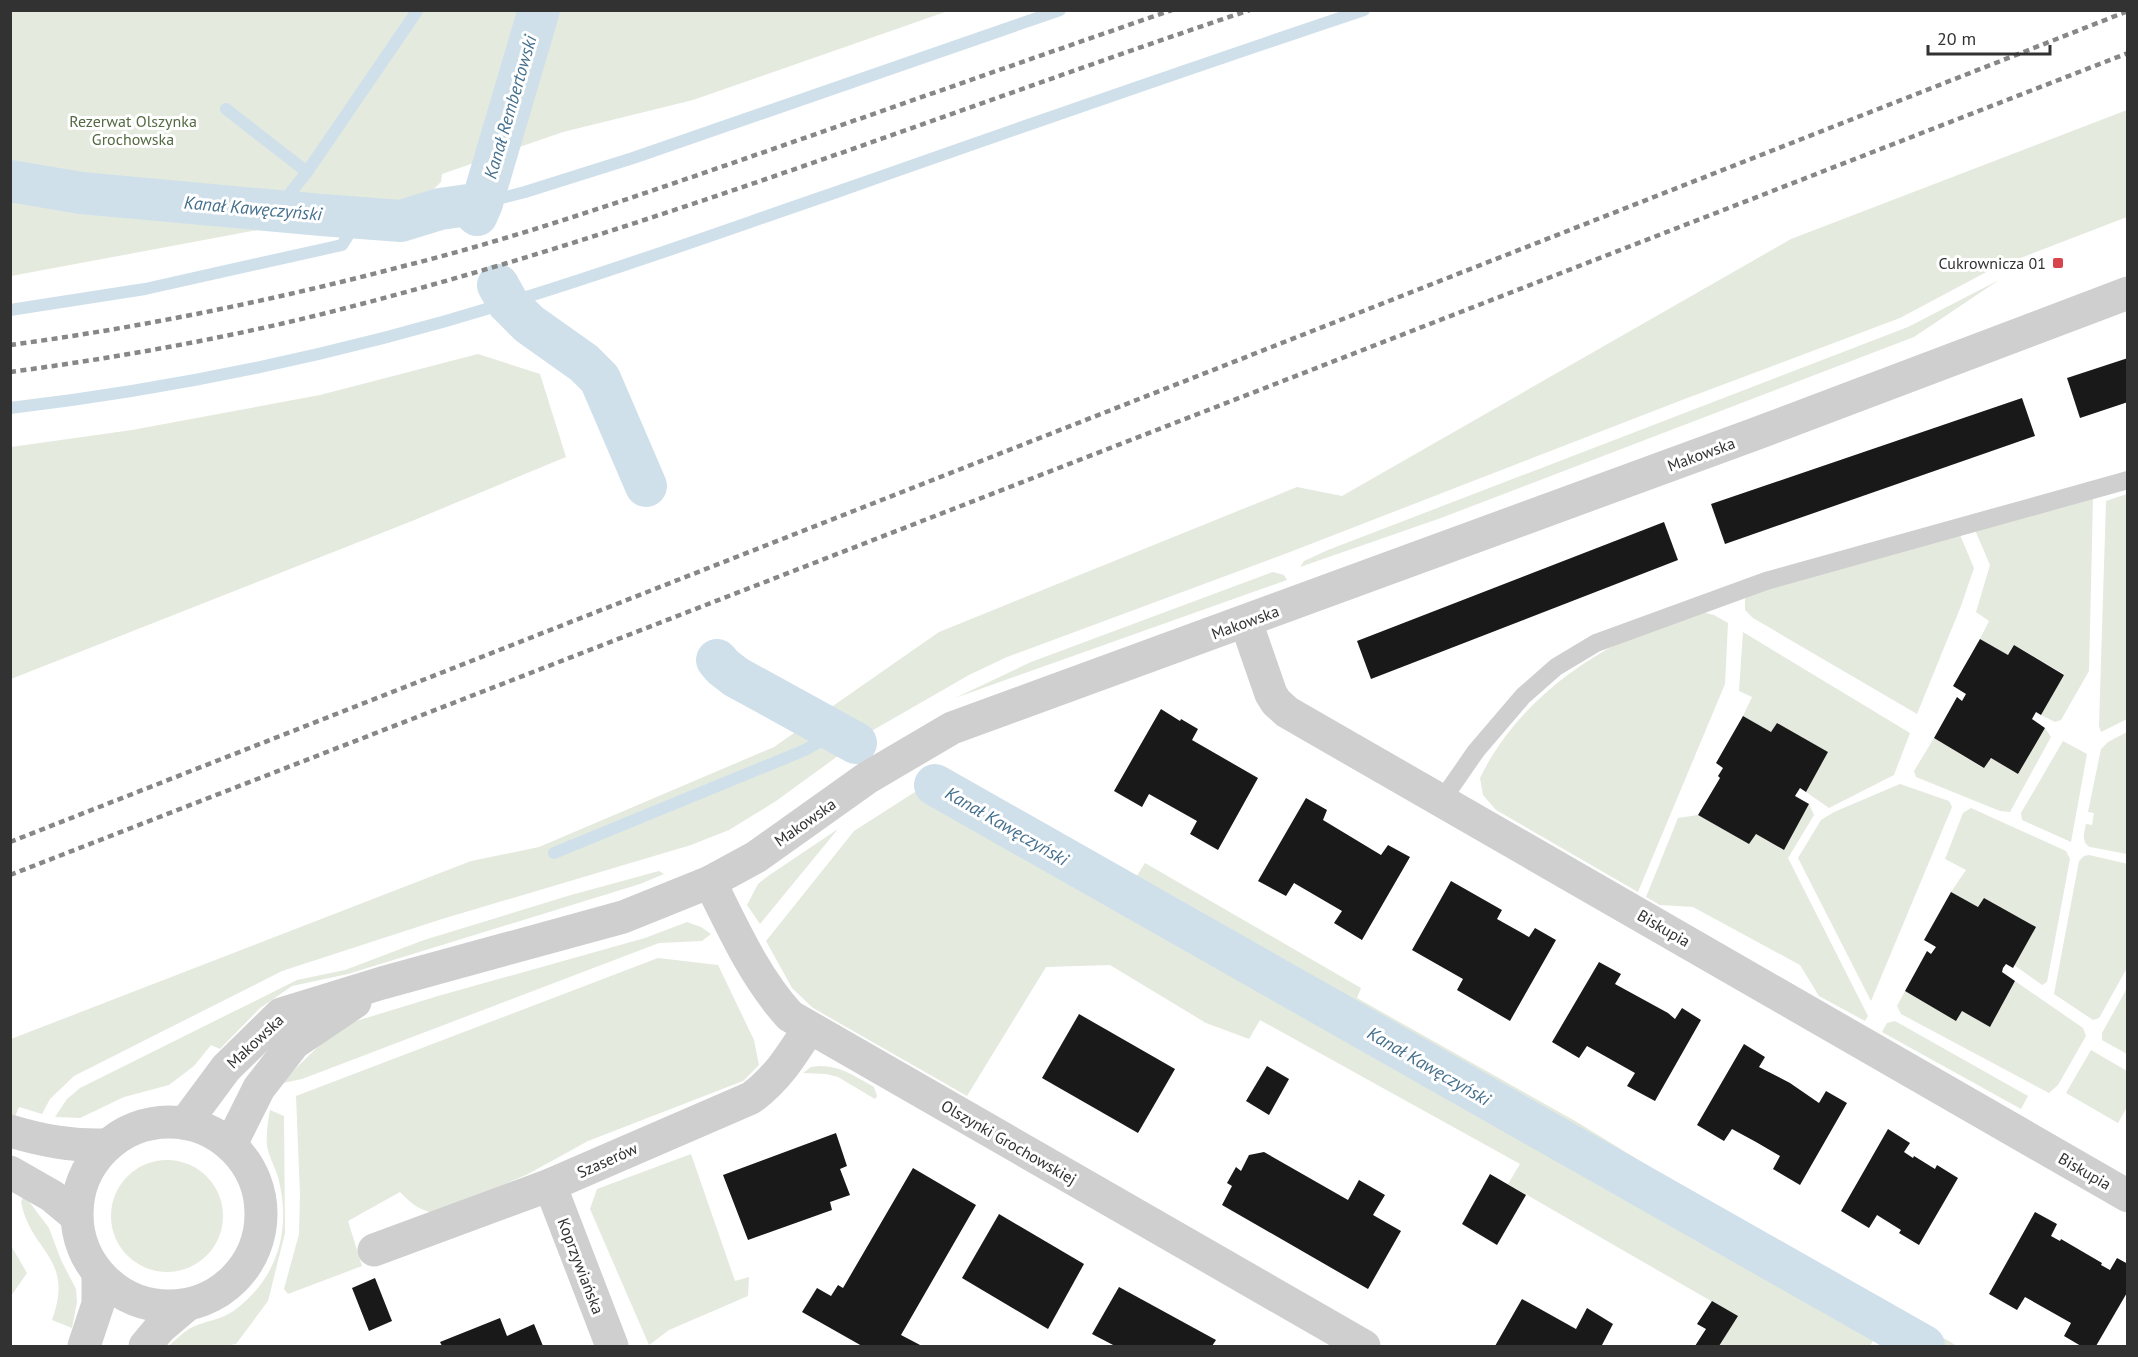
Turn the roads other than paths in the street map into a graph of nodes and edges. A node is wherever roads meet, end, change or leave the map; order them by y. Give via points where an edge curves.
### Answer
1 (2127, 293) edge
2 (2127, 480) edge
3 (1246, 622) junction
4 (1442, 800) junction
5 (710, 882) junction
6 (382, 983) junction
7 (809, 1028) junction
8 (186, 1122) junction
9 (10, 1131) edge
10 (231, 1144) junction
11 (106, 1145) junction
12 (10, 1172) edge
13 (550, 1185) junction
14 (2127, 1196) edge
15 (76, 1216) junction
16 (374, 1250) dead end
17 (98, 1275) junction
18 (186, 1306) junction
19 (84, 1347) edge
20 (146, 1347) edge
21 (612, 1347) edge
22 (1364, 1347) edge

1 - 3 street, Makowska
2 - 4 lane via 1766,580 1596,643 1556,668 1523,696
3 - 4 street, Biskupia via 1263,674 1281,708
3 - 5 street, Makowska via 952,728 867,778 756,857
4 - 14 street, Biskupia
5 - 6 street, Makowska via 623,917
5 - 7 street, Olszynki Grochowskiej via 774,999
6 - 8 street, Makowska via 281,1014 226,1068
6 - 10 street, Makowska via 294,1043 259,1088
7 - 13 street, Szaserów via 782,1069 751,1098
7 - 22 street, Olszynki Grochowskiej
8 - 10 street via 210,1130
8 - 11 street via 144,1124
9 - 11 street via 75,1146
10 - 18 street via 251,1170 261,1200 260,1232 248,1262 227,1286
11 - 15 street via 82,1180
12 - 15 street via 52,1196
13 - 16 street, Szaserów
13 - 21 street, Koprzywiańska
15 - 17 street via 84,1251
17 - 18 street via 125,1295 154,1306
17 - 19 street via 98,1304
18 - 20 street via 160,1328

